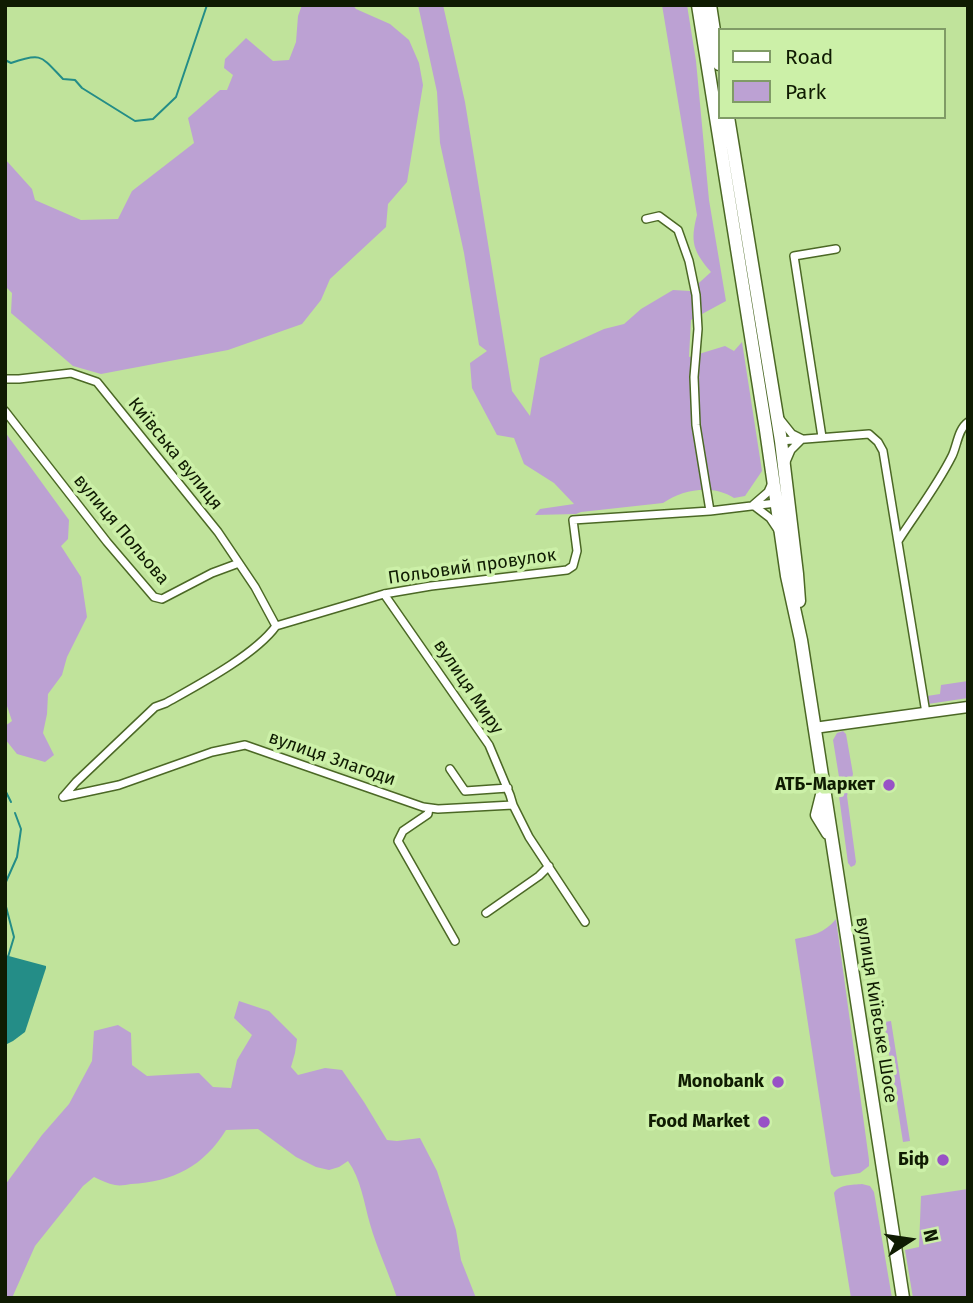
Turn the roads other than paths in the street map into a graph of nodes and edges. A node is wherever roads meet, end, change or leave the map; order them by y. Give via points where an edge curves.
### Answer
1 (698, 5) edge
2 (710, 5) edge
3 (718, 57) edge
4 (727, 119) edge
5 (646, 219) dead end
6 (836, 248) dead end
7 (5, 379) edge
8 (776, 409) junction
9 (5, 411) edge
10 (968, 422) edge
11 (766, 430) junction
12 (822, 437) junction
13 (802, 439) junction
14 (781, 441) junction
15 (770, 456) junction
16 (784, 466) junction
17 (773, 478) junction
18 (786, 484) junction
19 (776, 503) junction
20 (753, 505) junction
21 (710, 511) junction
22 (786, 531) junction
23 (897, 541) junction
24 (239, 564) junction
25 (384, 594) junction
26 (274, 630) junction
27 (968, 707) edge
28 (926, 713) junction
29 (814, 729) junction
30 (450, 768) dead end
31 (508, 788) junction
32 (63, 797) joint
33 (513, 805) junction
34 (429, 808) junction
35 (549, 866) junction
36 (486, 913) dead end
37 (585, 922) dead end
38 (455, 941) dead end
39 (902, 1293) edge

1 - 11 highway
2 - 3 highway
4 - 8 highway
5 - 21 street via 659,216 678,230 696,295 696,425
6 - 12 street via 794,256
7 - 24 street, Київська вулиця via 71,373 97,382
8 - 13 street via 786,428
8 - 14 highway
9 - 24 street, вулиця Польова via 153,597 162,600
10 - 23 street via 943,473
11 - 14 street
11 - 15 highway
12 - 13 street
12 - 23 street via 869,434 878,442
13 - 14 street
13 - 16 street
14 - 15 street
14 - 16 highway
15 - 17 highway
16 - 18 highway
17 - 19 highway
17 - 20 street via 768,492
18 - 19 street
18 - 22 highway
19 - 20 street, Польовий провулок
19 - 22 highway
20 - 21 street, Польовий провулок
20 - 22 street
21 - 25 street, Польовий провулок via 573,520 577,551 567,570
22 - 29 highway via 797,574
23 - 28 street
24 - 26 street, Київська вулиця
25 - 26 street, Польовий провулок
25 - 31 street, вулиця Миру via 489,745
26 - 32 street, Польовий провулок via 228,667 155,708
27 - 28 main road
28 - 29 main road
29 - 39 highway, вулиця Київське Шосе via 823,781 817,815 832,845
30 - 31 street via 465,791
31 - 33 street, вулиця Миру
32 - 34 street, вулиця Злагоди via 119,785 212,752 244,746
33 - 34 street, вулиця Злагоди
33 - 35 street, вулиця Миру
34 - 38 street via 398,841
35 - 36 street
35 - 37 street, вулиця Миру

